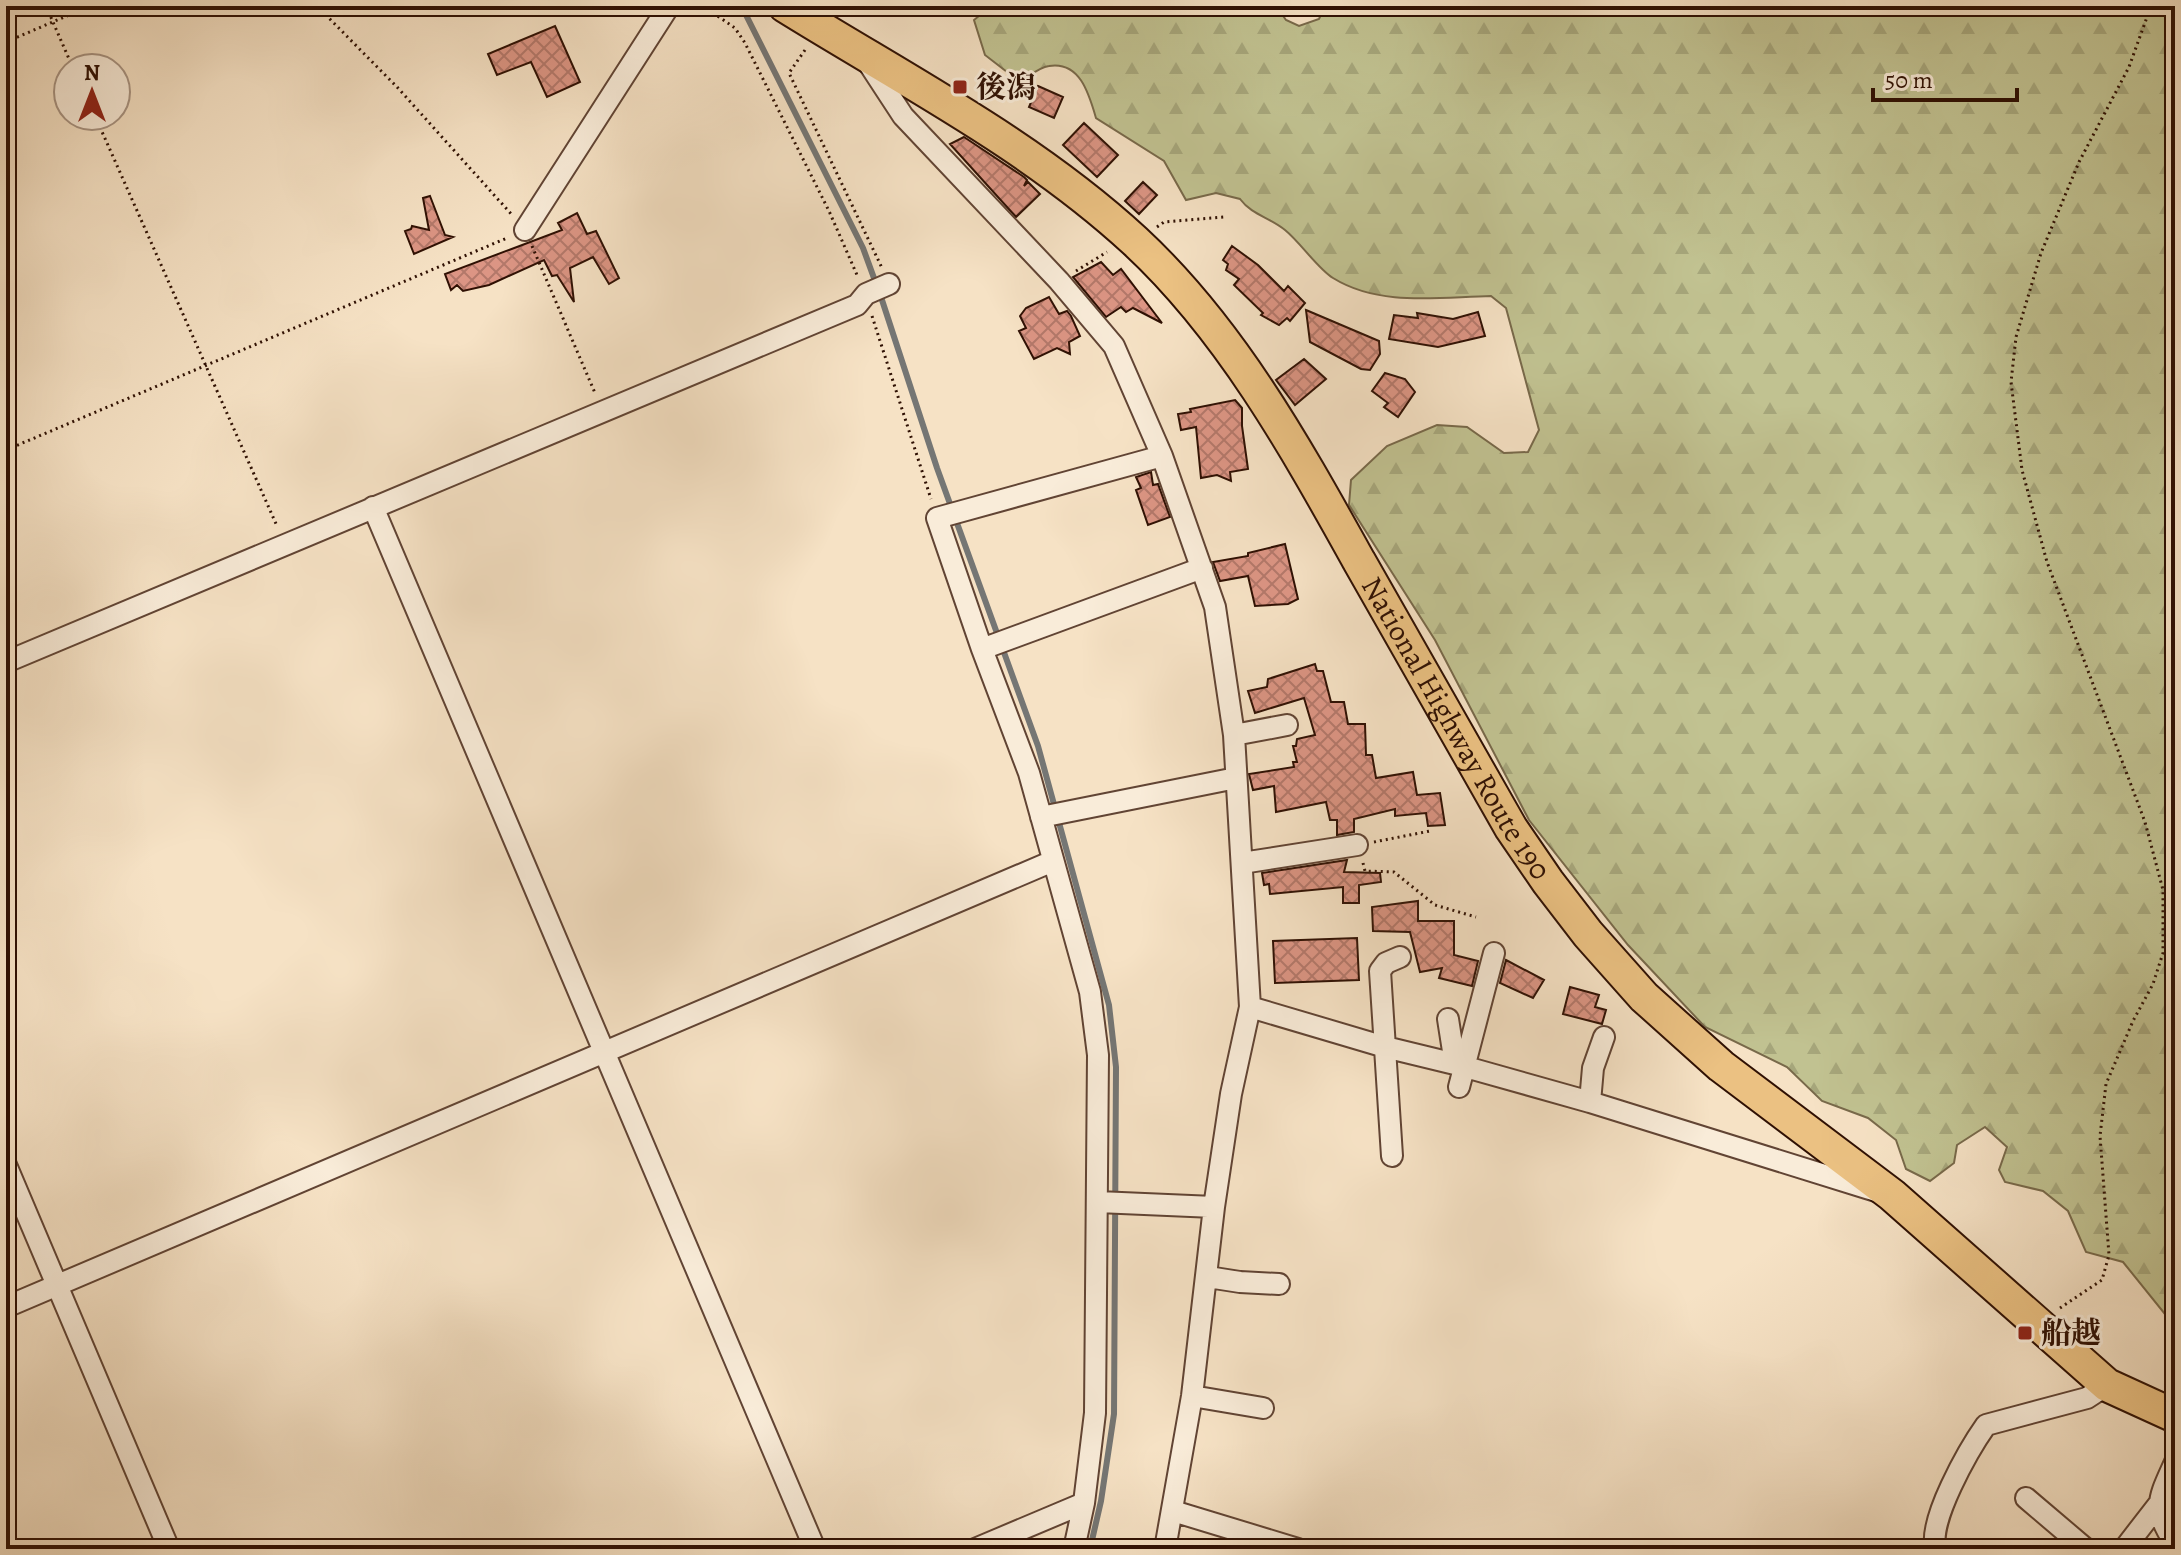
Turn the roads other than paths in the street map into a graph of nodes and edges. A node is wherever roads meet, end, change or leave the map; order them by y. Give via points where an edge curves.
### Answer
1 (669, 6) edge
2 (785, 6) edge
3 (863, 54) junction
4 (525, 230) road end
5 (889, 284) road end
6 (1162, 456) junction
7 (373, 507) junction
8 (1202, 568) junction
9 (982, 649) junction
10 (6, 662) edge
11 (1287, 725) dead end
12 (1234, 735) junction
13 (1236, 778) junction
14 (1041, 817) junction
15 (1357, 845) road end
16 (1053, 861) junction
17 (1242, 863) junction
18 (1494, 953) dead end
19 (1400, 957) dead end
20 (1250, 1007) junction
21 (1448, 1019) dead end
22 (1604, 1037) dead end
23 (1385, 1047) junction
24 (603, 1053) junction
25 (1460, 1073) junction
26 (1590, 1102) junction
27 (1392, 1156) dead end
28 (6, 1165) edge
29 (1892, 1195) junction
30 (1098, 1202) junction
31 (1214, 1207) junction
32 (1208, 1277) junction
33 (1279, 1284) dead end
34 (57, 1285) junction
35 (6, 1307) edge
36 (2107, 1385) junction
37 (1192, 1396) junction
38 (1263, 1408) dead end
39 (2175, 1416) edge
40 (2175, 1462) edge
41 (2026, 1498) dead end
42 (1084, 1503) junction
43 (2158, 1505) junction
44 (1173, 1511) junction
45 (2175, 1543) edge
46 (169, 1549) edge
47 (815, 1549) edge
48 (975, 1549) edge
49 (1074, 1549) edge
50 (1165, 1549) edge
51 (1298, 1549) edge
52 (1936, 1549) edge
53 (2086, 1549) edge
54 (2124, 1549) edge

1 - 4 street
2 - 3 highway, National Highway Route 190
3 - 6 street via 903,116 1114,346
3 - 29 highway, National Highway Route 190 via 1020,149 1168,273 1241,367 1305,464 1511,828 1588,934 1644,997 1721,1066
5 - 7 street via 866,294 857,305
6 - 8 street
6 - 9 street via 937,518
7 - 10 street
7 - 24 street
8 - 9 street
8 - 12 street via 1215,607
9 - 14 street
11 - 12 street
12 - 13 street
13 - 14 street
13 - 17 street
14 - 16 street
15 - 17 street
16 - 24 street
16 - 30 street via 1090,992 1098,1055
17 - 20 street
18 - 25 street
19 - 23 street via 1380,971
20 - 23 street
20 - 31 street
21 - 25 street
22 - 26 street via 1593,1068
23 - 25 street
23 - 27 street
24 - 34 street
24 - 47 street
25 - 26 street
26 - 29 street
28 - 34 street
29 - 36 highway, National Highway Route 190
30 - 31 street
30 - 42 street via 1095,1413
31 - 32 street
32 - 33 street
32 - 37 street
34 - 35 street
34 - 46 street
36 - 39 highway, National Highway Route 190
36 - 52 street via 2087,1398 1986,1425 1940,1507 1934,1527
37 - 38 street
37 - 44 street
40 - 43 street
41 - 53 street
42 - 48 street
42 - 49 street
43 - 45 street
43 - 54 street
44 - 50 street
44 - 51 street

